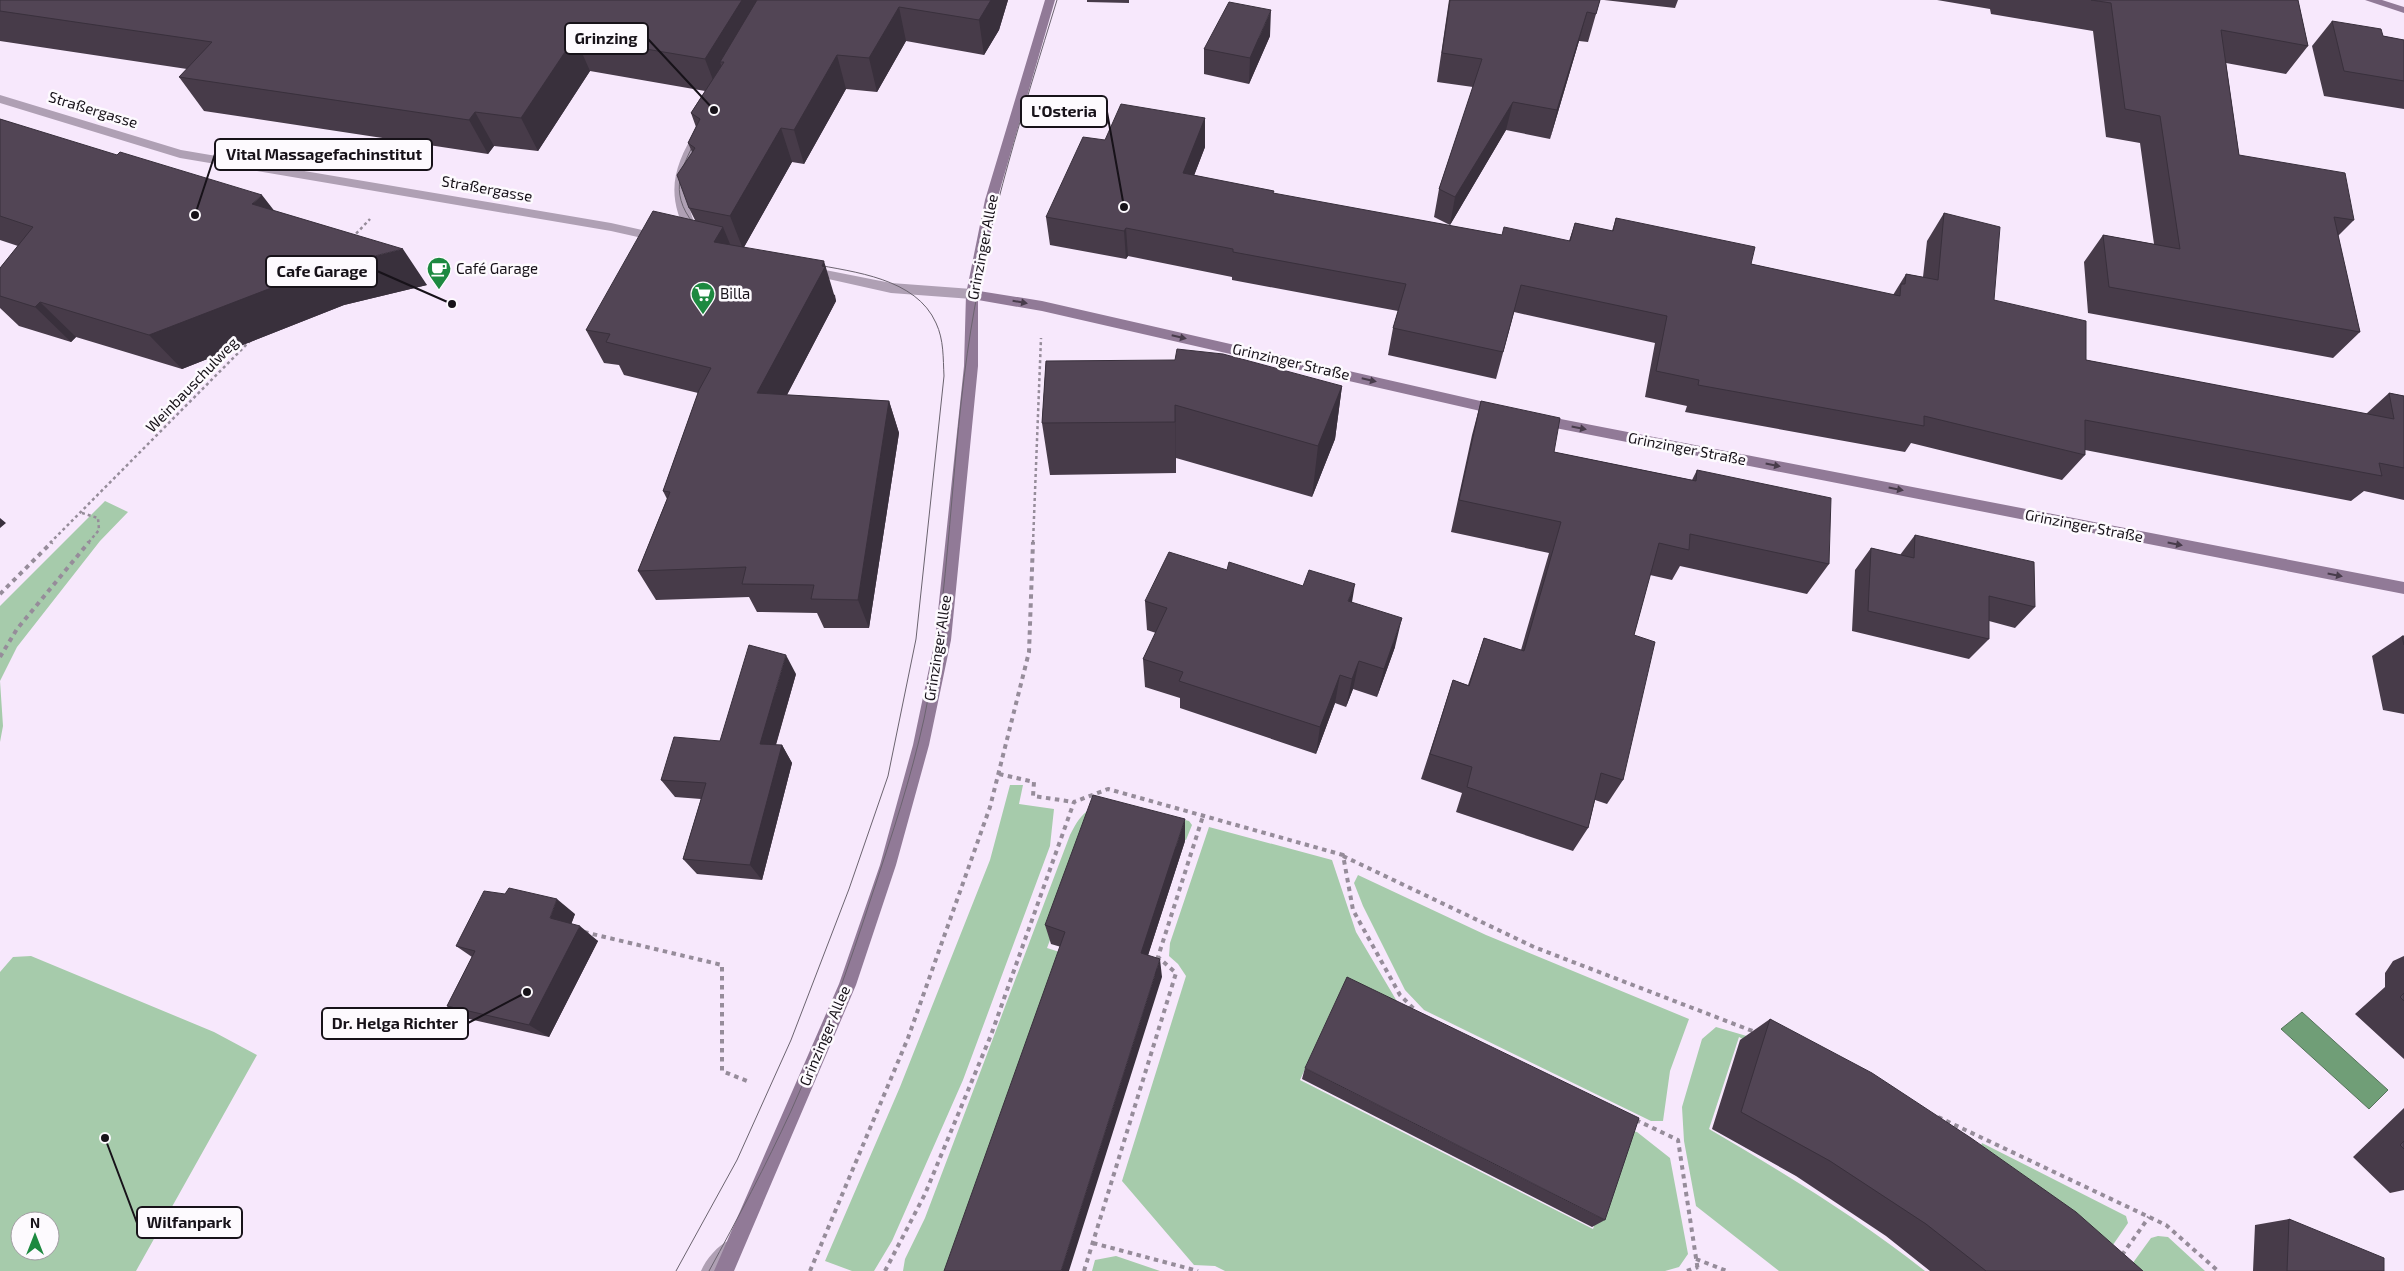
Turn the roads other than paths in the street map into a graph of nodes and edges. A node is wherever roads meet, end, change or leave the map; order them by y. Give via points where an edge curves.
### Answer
1 (1050, 0) edge
2 (2370, 0) edge
3 (2404, 10) edge
4 (0, 99) edge
5 (709, 118) edge
6 (794, 268) edge
7 (972, 294) junction
8 (2404, 588) edge
9 (736, 1243) junction
10 (712, 1271) edge
11 (724, 1271) edge

1 - 7 street, Grinzinger Allee via 991,200
2 - 3 street
4 - 5 street, Straßergasse via 180,154 611,227 698,248 679,202 678,179
6 - 7 street via 891,288
7 -> 8 street, Grinzinger Straße via 1042,306 1519,415
7 - 9 street, Grinzinger Allee via 971,366 942,640 921,745 888,865 848,985
9 - 10 street
9 - 11 street, Grinzinger Allee

